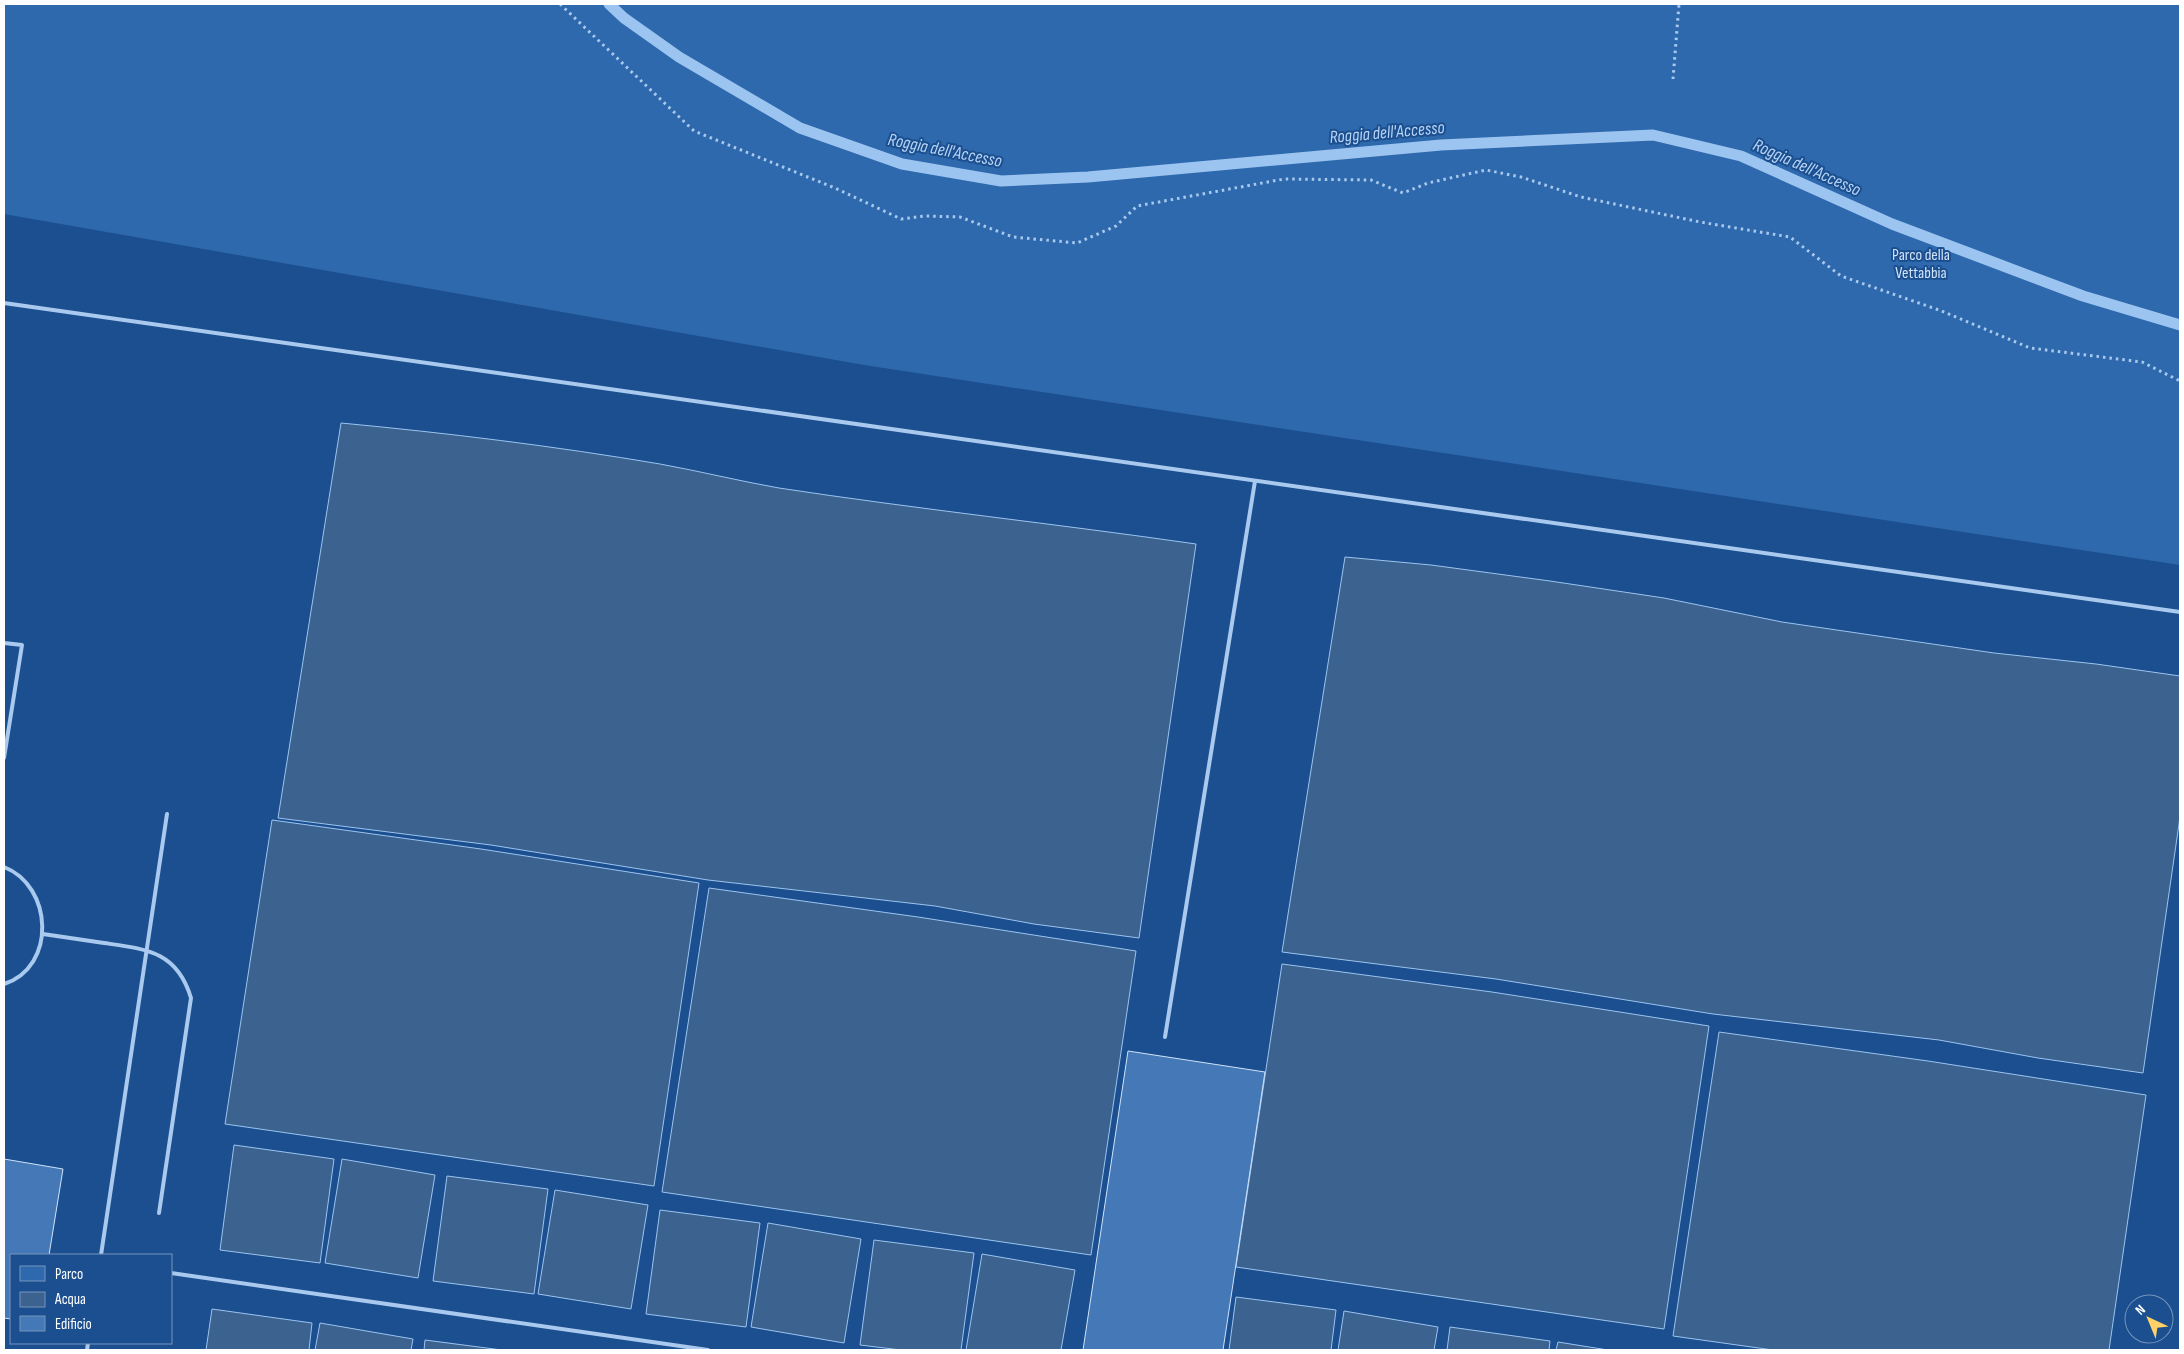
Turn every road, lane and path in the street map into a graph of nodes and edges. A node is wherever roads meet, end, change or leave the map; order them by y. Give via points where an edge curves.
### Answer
1 (560, 4) edge
2 (1679, 4) edge
3 (1673, 79) dead end
4 (4, 304) edge
5 (2180, 381) edge
6 (1255, 481) junction
7 (2180, 612) edge
8 (4, 643) edge
9 (4, 758) edge
10 (167, 814) dead end
11 (4, 866) edge
12 (42, 934) junction
13 (147, 949) junction
14 (4, 984) edge
15 (1165, 1037) dead end
16 (158, 1214) dead end
17 (101, 1254) edge
18 (172, 1273) edge
19 (708, 1350) edge

1 - 5 path via 694,131 835,188 901,219 960,217 1013,237 1077,243 1116,226 1136,206 1168,199 1284,179 1370,180 1403,193 1428,183 1486,170 1521,177 1581,197 1790,237 1841,276 1938,310 2030,348 2142,362
2 - 3 path
4 - 6 lane
6 - 7 lane
6 - 15 lane
8 - 9 lane via 22,645
10 - 13 lane
11 - 12 lane via 23,878 36,895 42,914
12 - 13 lane
12 - 14 lane via 37,953 25,970
13 - 16 lane via 178,970 191,998
13 - 17 lane
18 - 19 lane

